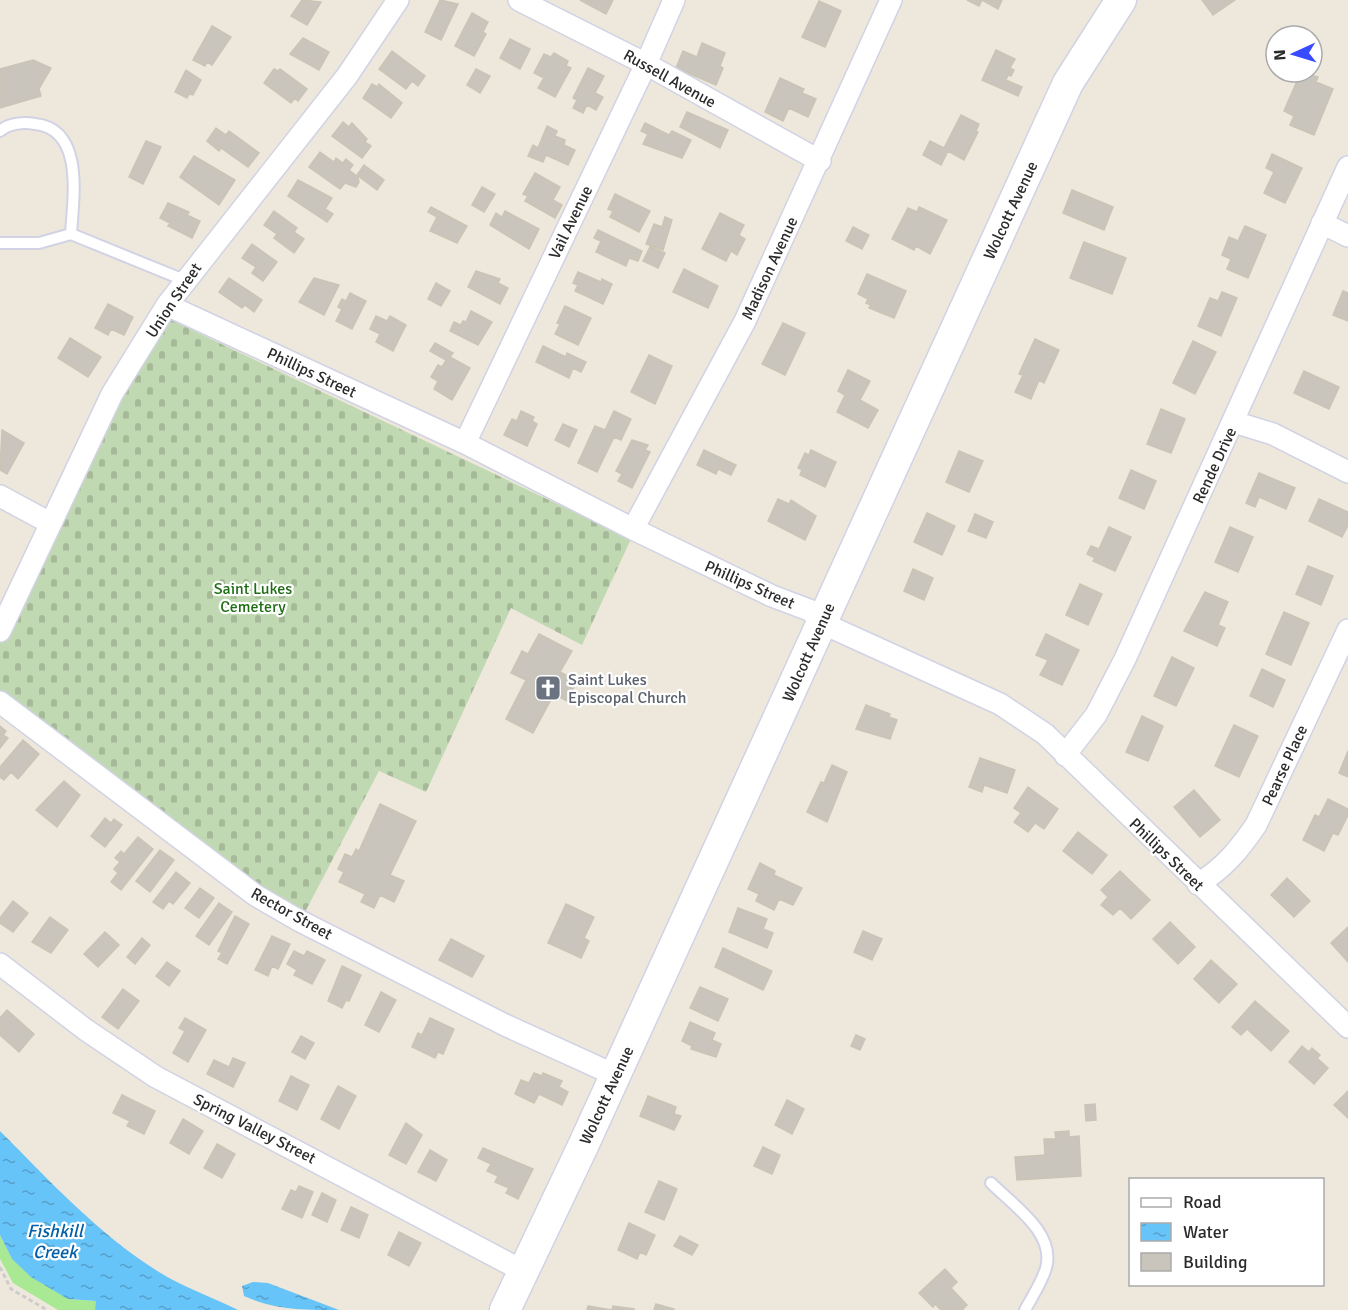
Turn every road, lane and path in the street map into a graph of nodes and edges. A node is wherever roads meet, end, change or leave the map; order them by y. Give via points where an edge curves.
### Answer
1 (398, 0) edge
2 (519, 0) edge
3 (674, 0) edge
4 (891, 0) edge
5 (1121, 0) edge
6 (646, 64) junction
7 (0, 131) edge
8 (820, 161) junction
9 (1348, 167) edge
10 (1322, 223) junction
11 (72, 234) junction
12 (1348, 236) edge
13 (0, 243) edge
14 (184, 280) junction
15 (167, 305) junction
16 (1234, 422) junction
17 (465, 443) junction
18 (1348, 472) edge
19 (0, 496) edge
20 (50, 523) junction
21 (633, 529) junction
22 (822, 621) junction
23 (1348, 630) edge
24 (0, 631) edge
25 (0, 702) edge
26 (1065, 755) junction
27 (1198, 884) junction
28 (0, 964) edge
29 (1348, 1026) edge
30 (615, 1076) junction
31 (991, 1183) dead end
32 (0, 1267) edge
33 (523, 1271) junction
34 (47, 1310) edge
35 (505, 1310) edge
36 (1025, 1310) edge

1 - 14 street, Union Street via 347,76
2 - 6 street, Russell Avenue
3 - 6 street, Vail Avenue
4 - 8 street, Madison Avenue
5 - 22 main road, Wolcott Avenue via 1068,83
6 - 8 street, Russell Avenue
6 - 17 street, Vail Avenue
7 - 11 lane via 20,123 38,124 65,140 72,167
8 - 21 street, Madison Avenue via 745,321
9 - 10 street, Rende Drive
10 - 12 street
10 - 16 street, Rende Drive
11 - 13 lane via 39,243
11 - 14 lane
14 - 15 street, Union Street
15 - 17 street, Phillips Street
15 - 20 street, Union Street via 112,394
16 - 18 street via 1273,434
16 - 26 street, Rende Drive via 1125,659 1096,714
17 - 21 street, Phillips Street
19 - 20 street
20 - 24 street, Union Street
21 - 22 street, Phillips Street via 809,610
22 - 26 street, Phillips Street via 1000,704 1045,734
22 - 30 main road, Wolcott Avenue
23 - 27 street, Pearse Place via 1256,825 1221,870
25 - 30 street, Rector Street via 255,895 505,1025
26 - 27 street, Phillips Street
27 - 29 street, Phillips Street
28 - 33 street, Spring Valley Street via 86,1030 156,1077
30 - 33 main road, Wolcott Avenue
31 - 36 lane via 1044,1238 1046,1270
32 - 34 path via 11,1289
33 - 35 main road, Wolcott Avenue

